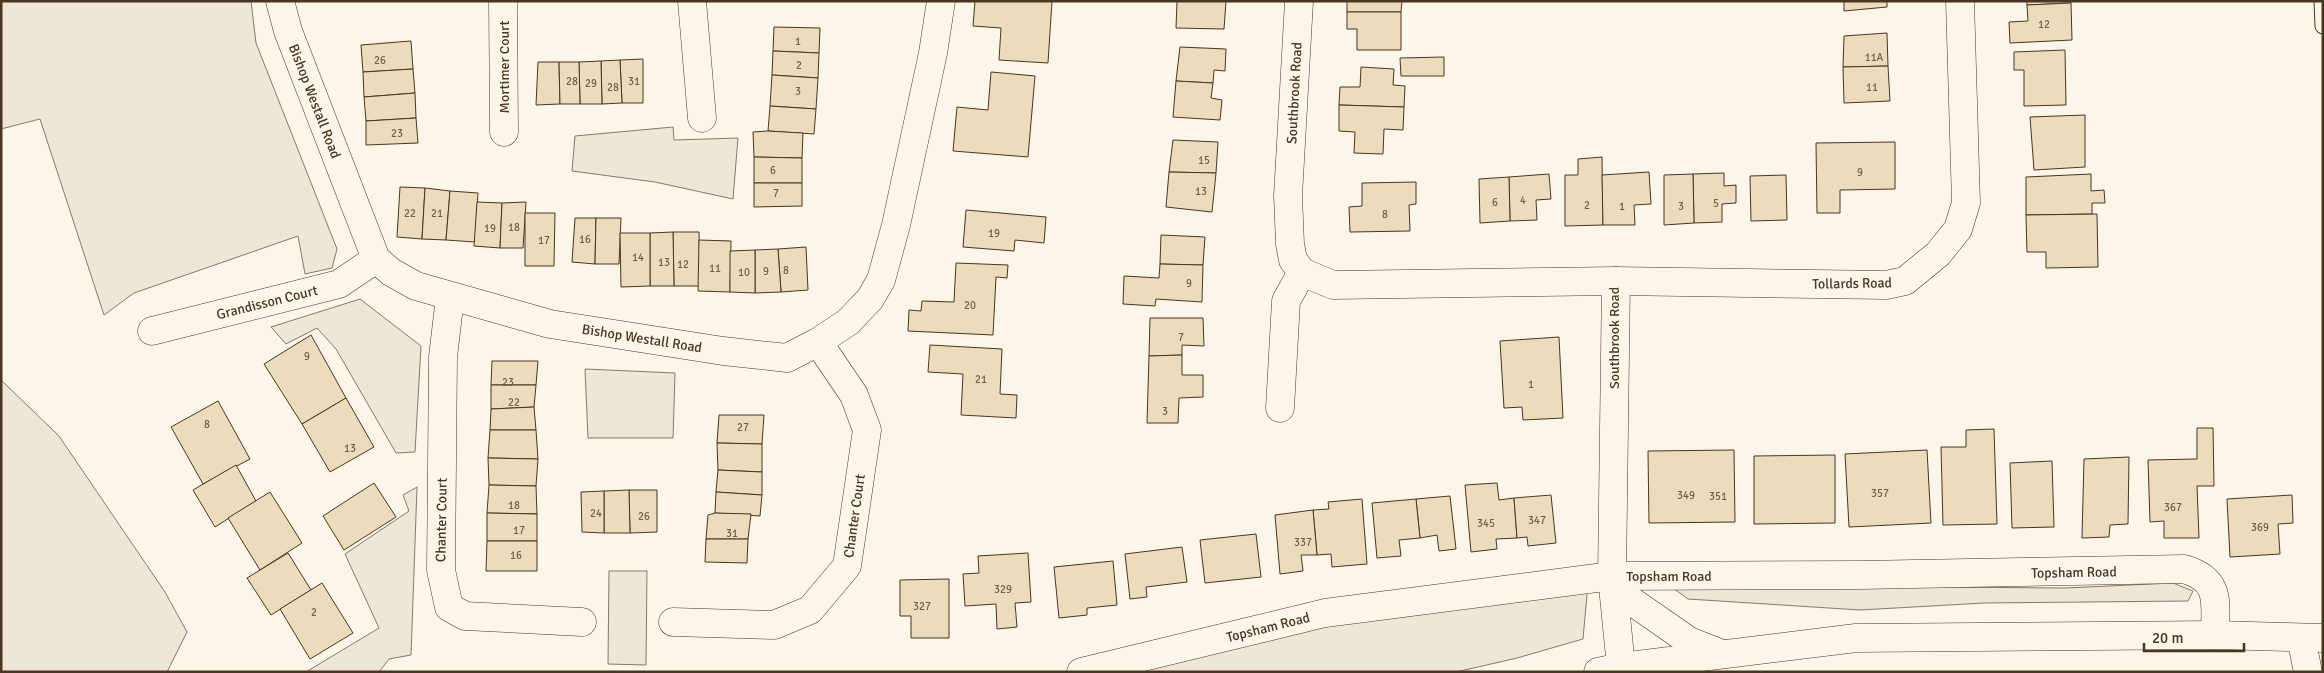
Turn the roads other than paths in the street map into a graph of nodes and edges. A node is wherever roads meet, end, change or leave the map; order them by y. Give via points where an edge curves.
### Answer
1 (280, 1) edge
2 (503, 1) edge
3 (692, 1) edge
4 (941, 1) edge
5 (1299, 1) edge
6 (1960, 1) edge
7 (2322, 1) edge
8 (2323, 26) edge
9 (702, 118) dead end
10 (504, 132) dead end
11 (376, 259) junction
12 (1302, 272) junction
13 (1616, 281) junction
14 (450, 297) junction
15 (152, 331) dead end
16 (818, 342) junction
17 (1280, 408) dead end
18 (1613, 582) junction
19 (582, 622) dead end
20 (673, 622) dead end
21 (2215, 635) junction
22 (2312, 638) edge
23 (1722, 654) junction
24 (1610, 669) edge
25 (1081, 672) edge
26 (2308, 672) edge

1 - 11 street, Bishop Westall Road via 288,31
2 - 10 street, Mortimer Court
3 - 9 street
4 - 16 street, Bishop Westall Road via 933,53 881,280 870,299 848,322
5 - 12 street, Southbrook Road via 1288,196 1290,244 1293,260
6 - 13 street, Tollards Road via 1966,204 1958,229 1919,272 1905,282 1886,285
7 - 8 lane
11 - 14 street, Bishop Westall Road via 416,286
11 - 15 street, Grandisson Court via 339,284
12 - 13 street, Southbrook Road via 1333,285
12 - 17 street via 1286,301
13 - 18 street, Southbrook Road
14 - 16 street, Bishop Westall Road via 550,324 723,352 787,358
14 - 19 street, Chanter Court via 443,357 441,560 449,607 465,616
16 - 20 street, Chanter Court via 854,395 867,430 847,566 810,610 774,625
18 - 21 street, Topsham Road via 2184,569 2199,573 2210,583 2215,596
18 - 23 street via 1689,641
18 - 24 street, Southbrook Road
18 - 25 street, Topsham Road via 1325,613
21 - 22 street
21 - 23 street via 1856,638
22 - 26 street
23 - 24 street

